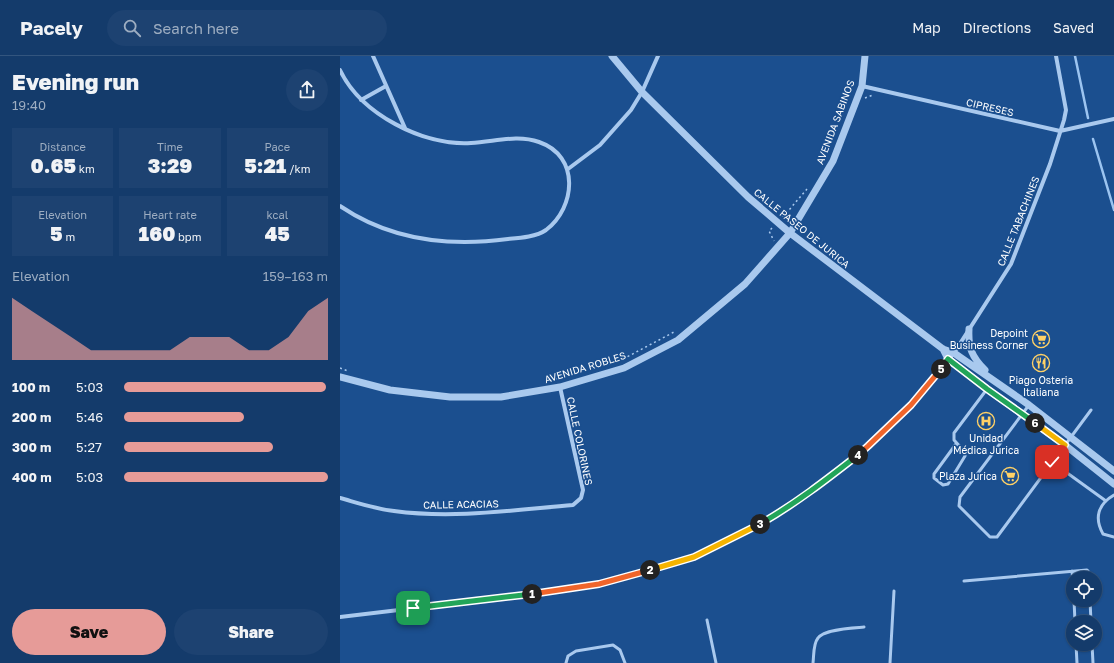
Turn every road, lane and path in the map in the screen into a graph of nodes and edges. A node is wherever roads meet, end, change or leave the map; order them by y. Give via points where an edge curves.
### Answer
1 (373, 56) edge
2 (612, 56) edge
3 (658, 56) edge
4 (865, 56) edge
5 (1056, 56) edge
6 (340, 70) edge
7 (386, 86) junction
8 (862, 86) junction
9 (642, 92) junction
10 (874, 95) dead end
11 (863, 99) dead end
12 (361, 100) junction
13 (1114, 119) edge
14 (405, 128) junction
15 (1060, 131) junction
16 (568, 169) junction
17 (807, 189) dead end
18 (340, 206) edge
19 (777, 223) junction
20 (790, 233) junction
21 (774, 241) dead end
22 (969, 329) junction
23 (676, 332) dead end
24 (943, 349) junction
25 (954, 353) junction
26 (948, 359) junction
27 (603, 366) dead end
28 (340, 368) edge
29 (348, 371) dead end
30 (581, 374) dead end
31 (340, 378) edge
32 (554, 380) dead end
33 (999, 385) junction
34 (560, 387) junction
35 (987, 389) junction
36 (1029, 405) junction
37 (1091, 410) dead end
38 (1022, 414) junction
39 (1070, 437) junction
40 (956, 444) junction
41 (1065, 445) junction
42 (1052, 462) junction
43 (1114, 471) edge
44 (1114, 484) edge
45 (1114, 495) edge
46 (340, 498) edge
47 (582, 498) joint
48 (1106, 501) junction
49 (1114, 537) edge
50 (1072, 571) edge
51 (1088, 571) edge
52 (1066, 572) edge
53 (964, 581) dead end
54 (894, 591) dead end
55 (340, 613) edge
56 (348, 616) junction
57 (340, 617) edge
58 (707, 620) dead end
59 (864, 627) dead end
60 (1076, 651) edge
61 (1092, 651) edge
62 (566, 663) edge
63 (625, 663) edge
64 (716, 663) edge
65 (814, 663) edge
66 (890, 663) edge
67 (1077, 663) edge
68 (1093, 663) edge

1 - 7 street
2 - 9 street, CALLE PASEO DE JURICA
3 - 9 street
4 - 8 street, AVENIDA SABINOS
5 - 15 street, CALLE TABACHINES via 1066,110
6 - 12 street
7 - 12 street
7 - 14 street
8 - 15 street, CIPRESES
8 - 20 street, AVENIDA SABINOS via 833,161
9 - 16 street via 631,110 600,145
9 - 19 street, CALLE PASEO DE JURICA
10 - 11 path
12 - 14 street via 384,118
13 - 15 street, CIPRESES
14 - 16 street via 434,140 470,144 524,138 541,142 562,158
15 - 22 street, CALLE TABACHINES via 1050,164 1011,264
16 - 18 street via 569,190 566,205 557,220 544,231 525,237 474,242 430,240 388,231
17 - 19 path
19 - 20 street, CALLE PASEO DE JURICA
19 - 21 path via 769,231
20 - 24 street, CALLE PASEO DE JURICA
20 - 34 street, AVENIDA ROBLES via 745,284 678,340 624,368
22 - 25 street, CALLE TABACHINES
22 - 33 street via 974,359
23 - 27 path via 625,358
24 - 25 street, CALLE PASEO DE JURICA
24 - 26 street, CALLE PASEO DE JURICA
25 - 26 street, CALLE TABACHINES
25 - 33 street, CALLE PASEO DE JURICA
26 - 35 street, CALLE PASEO DE JURICA
26 - 56 street, CALLE TABACHINES via 911,405 868,446 817,487 753,528 694,557 599,584
28 - 29 path
30 - 32 path via 571,374
31 - 34 street, AVENIDA ROBLES via 390,390 450,398 501,398
33 - 36 street, CALLE PASEO DE JURICA
34 - 47 street, CALLE COLORINES via 583,490
35 - 38 street, CALLE PASEO DE JURICA
35 - 40 lane via 954,433
36 - 38 lane
36 - 39 street, CALLE PASEO DE JURICA
37 - 39 lane
38 - 41 street, CALLE PASEO DE JURICA
38 - 42 lane via 960,497 959,506 990,537 997,537
39 - 41 lane
39 - 43 street, CALLE PASEO DE JURICA
40 - 40 lane via 965,452 965,456 948,484 943,485 934,478 934,474
41 - 42 lane
41 - 44 street, CALLE PASEO DE JURICA
42 - 48 lane
45 - 48 lane
46 - 47 street, CALLE ACACIAS via 393,511 443,514 574,505
48 - 49 lane via 1100,508 1099,526 1103,534
50 - 51 lane
52 - 53 lane
54 - 66 lane
55 - 56 street
56 - 57 street, CALLE TABACHINES
58 - 64 lane
59 - 65 lane via 826,632 818,638 814,647
60 - 67 lane
61 - 68 lane
62 - 63 lane via 568,656 576,651 613,645 620,650

